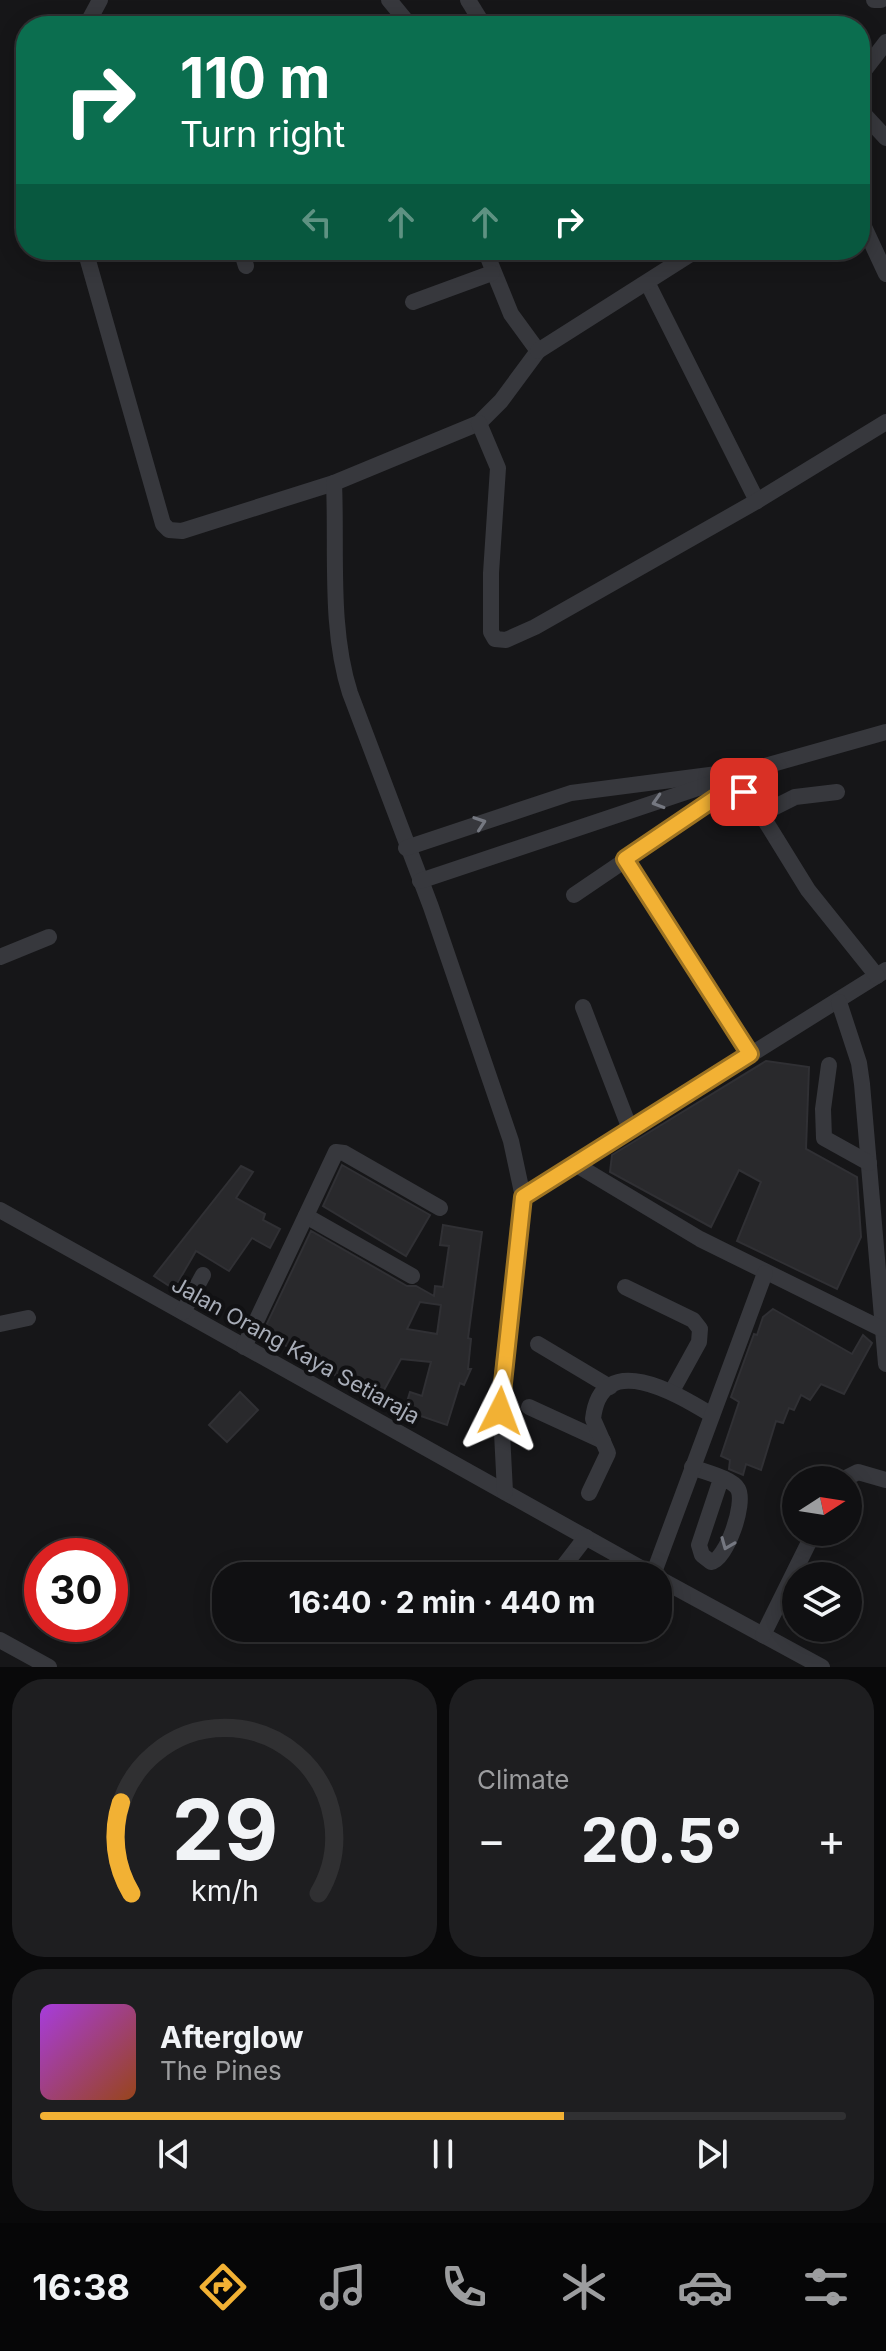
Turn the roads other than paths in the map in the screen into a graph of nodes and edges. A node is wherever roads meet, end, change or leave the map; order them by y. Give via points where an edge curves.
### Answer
1 (874, 0) edge
2 (881, 0) edge
3 (886, 42) edge
4 (870, 63) edge
5 (870, 121) edge
6 (886, 138) edge
7 (870, 240) edge
8 (88, 260) edge
9 (488, 260) edge
10 (683, 260) edge
11 (492, 273) junction
12 (886, 274) edge
13 (648, 284) junction
14 (413, 302) dead end
15 (538, 351) junction
16 (886, 422) edge
17 (479, 423) junction
18 (334, 483) junction
19 (757, 501) junction
20 (886, 732) edge
21 (758, 768) junction
22 (837, 792) dead end
23 (571, 793) junction
24 (761, 814) junction
25 (580, 826) junction
26 (406, 848) junction
27 (625, 859) junction
28 (420, 881) junction
29 (574, 895) dead end
30 (49, 937) dead end
31 (0, 957) edge
32 (882, 973) edge
33 (839, 1002) junction
34 (583, 1007) dead end
35 (750, 1054) junction
36 (829, 1065) dead end
37 (630, 1129) junction
38 (869, 1163) junction
39 (575, 1164) junction
40 (523, 1197) junction
41 (440, 1208) dead end
42 (0, 1210) edge
43 (306, 1216) junction
44 (765, 1273) junction
45 (203, 1275) dead end
46 (412, 1276) dead end
47 (625, 1287) dead end
48 (183, 1312) junction
49 (28, 1318) dead end
50 (0, 1324) edge
51 (882, 1329) junction
52 (538, 1344) dead end
53 (244, 1347) junction
54 (886, 1364) edge
55 (610, 1387) junction
56 (672, 1391) junction
57 (529, 1407) dead end
58 (712, 1415) junction
59 (604, 1441) junction
60 (692, 1467) junction
61 (862, 1473) edge
62 (721, 1479) dead end
63 (886, 1480) edge
64 (505, 1492) junction
65 (589, 1493) dead end
66 (586, 1537) junction
67 (807, 1546) edge
68 (567, 1562) edge
69 (630, 1562) edge
70 (660, 1562) edge
71 (672, 1585) edge
72 (763, 1635) junction
73 (0, 1640) edge
74 (49, 1667) edge
75 (822, 1667) edge

1 - 2 street
3 - 4 street
5 - 6 street
7 - 12 street
8 - 18 street via 163,524 169,530 182,531
9 - 11 street
10 - 13 street
11 - 14 street
11 - 15 street via 511,314
13 - 15 street
13 - 19 street
15 - 17 street
16 - 19 street
17 - 18 street
17 - 19 street via 498,468 490,603 495,639 525,633
18 - 26 street via 343,667
20 - 21 street
21 - 23 street
21 -> 25 street
22 - 24 street via 795,797
23 - 25 street via 579,807
26 -> 23 street
24 - 27 street via 744,792 733,787
24 - 32 street via 808,890
25 - 28 street
26 - 28 street
27 - 29 street
27 - 35 street
28 - 40 street via 516,1154
30 - 31 street
32 - 33 street
33 - 35 street
33 - 38 street via 859,1063
34 - 37 street
35 - 37 street
36 - 38 street via 824,1138
37 - 39 street
38 - 51 street
39 - 40 street
39 - 44 street
40 - 64 street via 500,1393
41 - 43 street via 339,1151
42 - 48 street, Jalan Orang Kaya Setiaraja
43 - 46 street
43 - 53 street
44 - 51 street
44 - 58 street
45 - 48 street
47 - 56 street via 693,1320 700,1329 699,1342
48 - 53 street, Jalan Orang Kaya Setiaraja
49 - 50 street
51 - 54 street
52 - 55 street
53 - 64 street, Jalan Orang Kaya Setiaraja
55 - 56 street via 642,1381
55 - 59 street via 599,1397 593,1419
56 - 58 street
57 - 59 street
58 - 60 street
59 - 65 street via 608,1461
60 - 62 street
60 - 70 street
61 - 63 street
64 - 66 street, Jalan Orang Kaya Setiaraja
66 - 68 street
66 - 69 street, Jalan Orang Kaya Setiaraja
67 - 72 street
71 - 72 street, Jalan Orang Kaya Setiaraja
72 - 75 street, Jalan Orang Kaya Setiaraja
73 - 74 street

